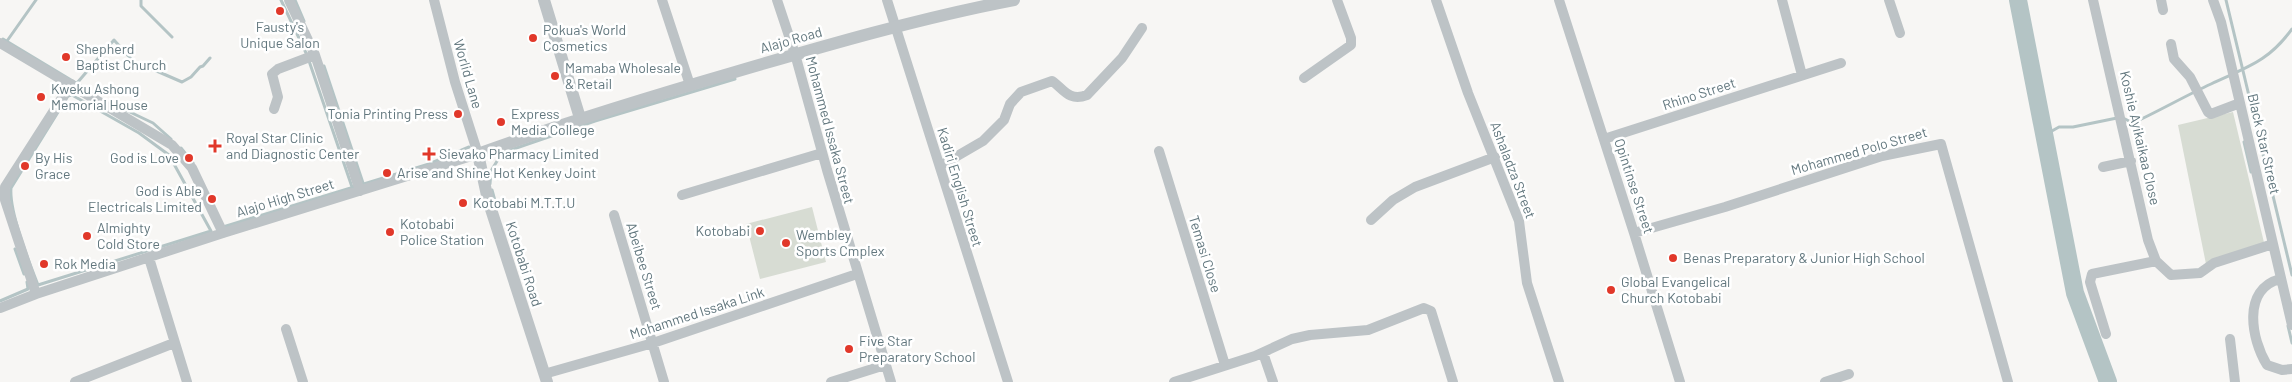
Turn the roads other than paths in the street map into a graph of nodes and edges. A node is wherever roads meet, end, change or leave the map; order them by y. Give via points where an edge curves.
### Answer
1 (289, 0) edge
2 (434, 0) edge
3 (544, 0) edge
4 (662, 0) edge
5 (777, 0) edge
6 (887, 0) edge
7 (1014, 0) edge
8 (1336, 0) edge
9 (1436, 0) edge
10 (1559, 0) edge
11 (1782, 0) edge
12 (1889, 0) edge
13 (2093, 0) edge
14 (2213, 0) edge
15 (895, 27) junction
16 (1142, 28) dead end
17 (1900, 33) dead end
18 (0, 42) edge
19 (2172, 44) dead end
20 (795, 54) junction
21 (315, 55) junction
22 (1841, 63) dead end
23 (1802, 75) junction
24 (1304, 78) dead end
25 (71, 84) junction
26 (690, 85) junction
27 (2240, 103) junction
28 (274, 109) dead end
29 (580, 118) junction
30 (1604, 139) junction
31 (1158, 151) dead end
32 (822, 152) junction
33 (478, 154) junction
34 (1495, 157) junction
35 (2131, 162) junction
36 (940, 166) junction
37 (2102, 167) dead end
38 (360, 191) junction
39 (682, 195) dead end
40 (614, 214) dead end
41 (1371, 220) dead end
42 (223, 233) junction
43 (1634, 233) junction
44 (2273, 244) junction
45 (149, 258) junction
46 (2156, 261) junction
47 (857, 274) junction
48 (2280, 278) junction
49 (36, 294) junction
50 (0, 308) edge
51 (2292, 325) edge
52 (286, 329) dead end
53 (2106, 334) dead end
54 (2230, 339) dead end
55 (174, 343) junction
56 (653, 343) junction
57 (1263, 353) junction
58 (886, 365) junction
59 (1225, 365) junction
60 (2292, 368) edge
61 (1849, 374) dead end
62 (546, 378) edge
63 (75, 382) edge
64 (187, 382) edge
65 (303, 382) edge
66 (664, 382) edge
67 (832, 382) edge
68 (891, 382) edge
69 (1008, 382) edge
70 (1174, 382) edge
71 (1273, 382) edge
72 (1453, 382) edge
73 (1559, 382) edge
74 (1680, 382) edge
75 (1824, 382) edge
76 (2008, 382) edge
77 (2235, 382) edge

1 - 21 street
2 - 33 street, Worlid Lane
3 - 29 street
4 - 26 street
5 - 20 street, Mohammed Issaka Street
6 - 15 street, Kadiri English Street
7 - 15 street, Alajo Road
8 - 24 street via 1352,45
9 - 34 street, Ashaladza Street via 1468,93
10 - 30 street, Opintinse Street
11 - 23 street
12 - 17 street
13 - 35 street, Koshie Ayikaikaa Close
14 - 27 street, Black Star Street
15 - 20 street, Alajo Road
15 - 36 street, Kadiri English Street
16 - 36 street via 1122,58 1087,96 1071,95 1061,91 1055,82 1046,81 1021,92 1010,104 1004,120 977,146
18 - 25 street
19 - 27 street via 2174,59 2190,77 2208,112 2211,114
20 - 26 street, Alajo Road
20 - 32 street, Mohammed Issaka Street
21 - 28 street via 278,68 272,74 278,97
21 - 38 street
22 - 23 street, Rhino Street
23 - 30 street, Rhino Street
25 - 42 street via 178,150 192,168
25 - 49 street via 5,187 5,200
26 - 29 street, Alajo Road
27 - 44 street, Black Star Street
29 - 33 street, Alajo High Street
30 - 43 street, Opintinse Street
31 - 59 street, Temasi Close
32 - 39 street
32 - 47 street, Mohammed Issaka Street
33 - 38 street, Alajo High Street
33 - 62 street, Kotobabi Road via 488,200
34 - 41 street via 1415,187 1392,200
34 - 73 street, Ashaladza Street via 1520,226 1527,283
35 - 37 street
35 - 46 street, Koshie Ayikaikaa Close via 2148,240
36 - 69 street, Kadiri English Street
38 - 42 street, Alajo High Street
40 - 56 street, Abeibee Street
42 - 45 street, Alajo High Street
43 - 74 street, Opintinse Street
43 - 76 street, Mohammed Polo Street via 1882,156 1941,144
44 - 46 street, Koshie Ayikaikaa Close via 2214,263 2200,273 2171,275
44 - 48 street, Black Star Street
45 - 49 street, Alajo High Street
45 - 55 street
46 - 53 street via 2092,274 2090,282
47 - 56 street, Mohammed Issaka Link
47 - 58 street, Mohammed Issaka Street
48 - 51 street, Black Star Street
48 - 60 street via 2266,285 2260,293 2254,304 2253,318 2262,357 2267,365 2282,370
49 - 50 street, Alajo High Street
52 - 65 street
54 - 77 street
55 - 63 street
55 - 64 street
56 - 62 street, Mohammed Issaka Link
56 - 66 street, Abeibee Street
57 - 59 street
57 - 71 street
57 - 72 street via 1292,339 1310,335 1368,330 1424,308 1430,311
58 - 67 street
58 - 68 street, Mohammed Issaka Street
59 - 70 street
61 - 75 street

